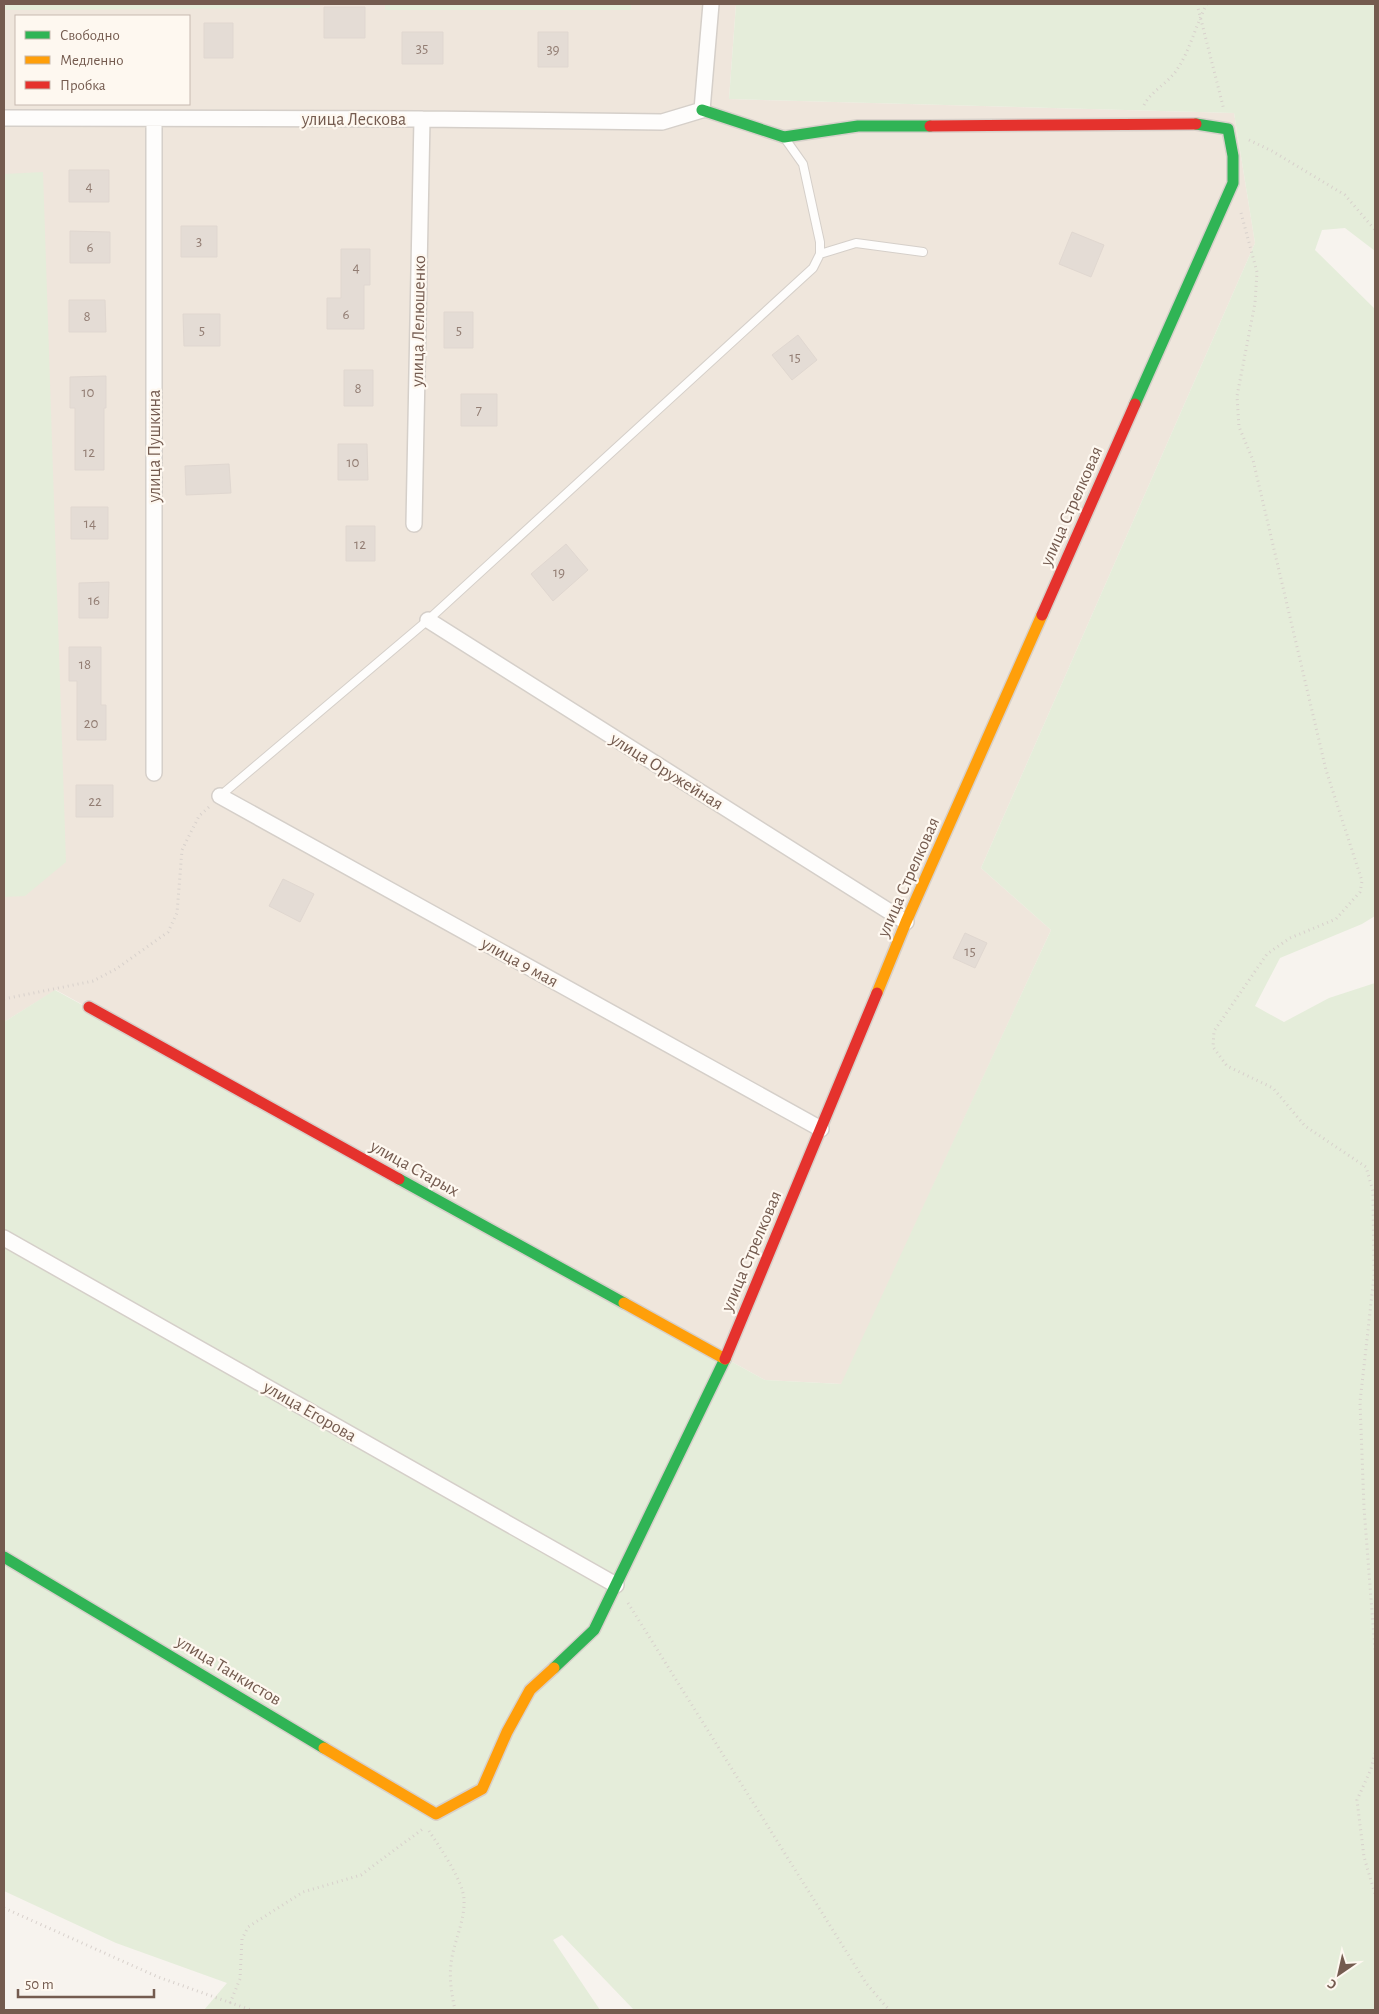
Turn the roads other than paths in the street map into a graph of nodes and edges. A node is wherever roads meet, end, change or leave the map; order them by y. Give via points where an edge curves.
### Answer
1 (710, 4) edge
2 (702, 110) junction
3 (4, 118) edge
4 (154, 119) junction
5 (422, 119) junction
6 (784, 137) junction
7 (923, 252) dead end
8 (820, 254) junction
9 (414, 524) dead end
10 (428, 620) junction
11 (154, 773) dead end
12 (220, 796) joint
13 (906, 922) junction
14 (89, 1007) dead end
15 (820, 1129) junction
16 (4, 1238) edge
17 (725, 1360) junction
18 (4, 1556) edge
19 (616, 1585) junction
20 (436, 1814) joint

1 - 2 street
2 - 5 street, улица Лескова via 662,122
2 - 6 street
3 - 4 street, улица Лескова
4 - 5 street, улица Лескова
4 - 11 street, улица Пушкина
5 - 9 street, улица Лелюшенко
6 - 8 lane via 803,164
6 - 13 street, улица Стрелковая via 858,126 1204,124 1228,130 1233,156 1233,183
7 - 8 lane via 856,243
8 - 10 lane via 812,268
10 - 12 lane
10 - 13 street, улица Оружейная
12 - 15 street, улица 9 мая
13 - 15 street, улица Стрелковая
14 - 17 street, улица Старых
15 - 17 street, улица Стрелковая
16 - 19 street, улица Егорова
17 - 19 street, улица Стрелковая
18 - 20 street, улица Танкистов
19 - 20 street, улица Стрелковая via 594,1630 530,1690 482,1789

